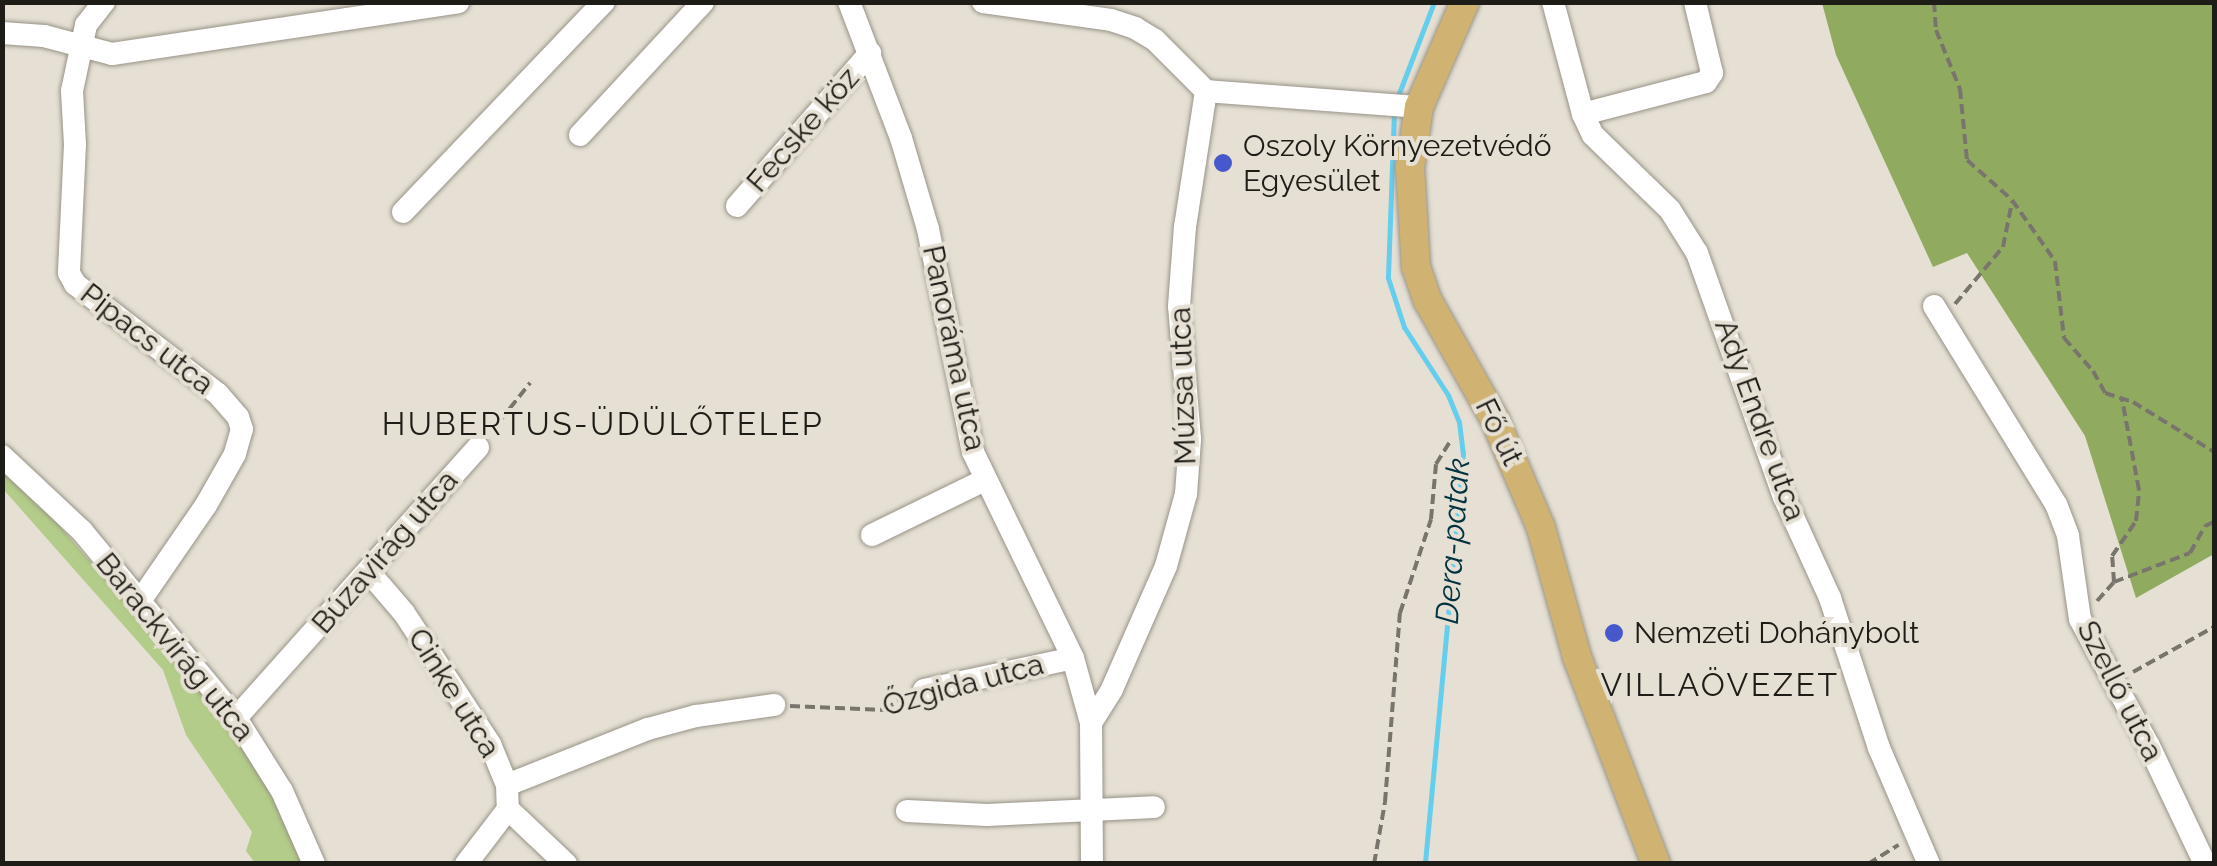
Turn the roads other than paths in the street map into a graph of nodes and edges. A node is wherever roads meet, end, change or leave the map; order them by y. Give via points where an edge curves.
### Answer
1 (104, 2) edge
2 (458, 2) edge
3 (604, 2) edge
4 (703, 2) edge
5 (849, 2) edge
6 (983, 2) edge
7 (1465, 2) edge
8 (1554, 2) edge
9 (1696, 2) edge
10 (2, 33) edge
11 (80, 43) junction
12 (870, 54) junction
13 (1206, 91) junction
14 (1413, 107) junction
15 (1583, 114) junction
16 (580, 135) dead end
17 (736, 206) dead end
18 (404, 212) dead end
19 (1938, 312) road end
20 (478, 446) road end
21 (2, 456) edge
22 (985, 480) junction
23 (872, 535) dead end
24 (368, 570) junction
25 (140, 601) junction
26 (1073, 658) junction
27 (924, 690) road end
28 (774, 705) road end
29 (236, 718) junction
30 (1091, 722) junction
31 (508, 797) junction
32 (1154, 807) dead end
33 (907, 811) dead end
34 (1092, 812) junction
35 (314, 864) edge
36 (466, 864) edge
37 (566, 864) edge
38 (1092, 864) edge
39 (1656, 864) edge
40 (1929, 864) edge
41 (2205, 864) edge

1 - 11 street
2 - 11 street via 112,54
3 - 18 street
4 - 16 street
5 - 12 street, Panoráma utca
6 - 13 street via 1135,28
7 - 14 main road, Fő út
8 - 15 street, Ady Endre utca
9 - 15 street via 1712,73 1706,82
10 - 11 street
11 - 25 street, Pipacs utca via 72,92 69,273 88,295 218,394 242,428 206,505
12 - 17 street, Fecske köz
12 - 22 street, Panoráma utca via 928,229 967,430
13 - 14 street
13 - 30 street, Múzsa utca via 1179,306 1190,439 1186,494 1160,581
14 - 39 main road, Fő út via 1412,237 1421,284 1528,496 1577,656
15 - 40 street, Ady Endre utca via 1593,134 1670,210 1698,253 1784,497 1830,598 1879,748
19 - 41 street, Szellő utca via 2056,504 2068,536 2080,618
20 - 24 street, Búzavirág utca
21 - 25 street, Barackvirág utca via 50,496
22 - 23 street
22 - 26 street, Panoráma utca
24 - 29 street, Búzavirág utca
24 - 31 street, Cinke utca via 467,706
25 - 29 street, Barackvirág utca
26 - 27 street, Őzgida utca
26 - 30 street, Panoráma utca
28 - 31 street via 648,729
29 - 35 street, Barackvirág utca via 282,791
30 - 34 street, Panoráma utca
31 - 36 street
31 - 37 street, Cinke utca
32 - 34 street
33 - 34 street
34 - 38 street, Panoráma utca

